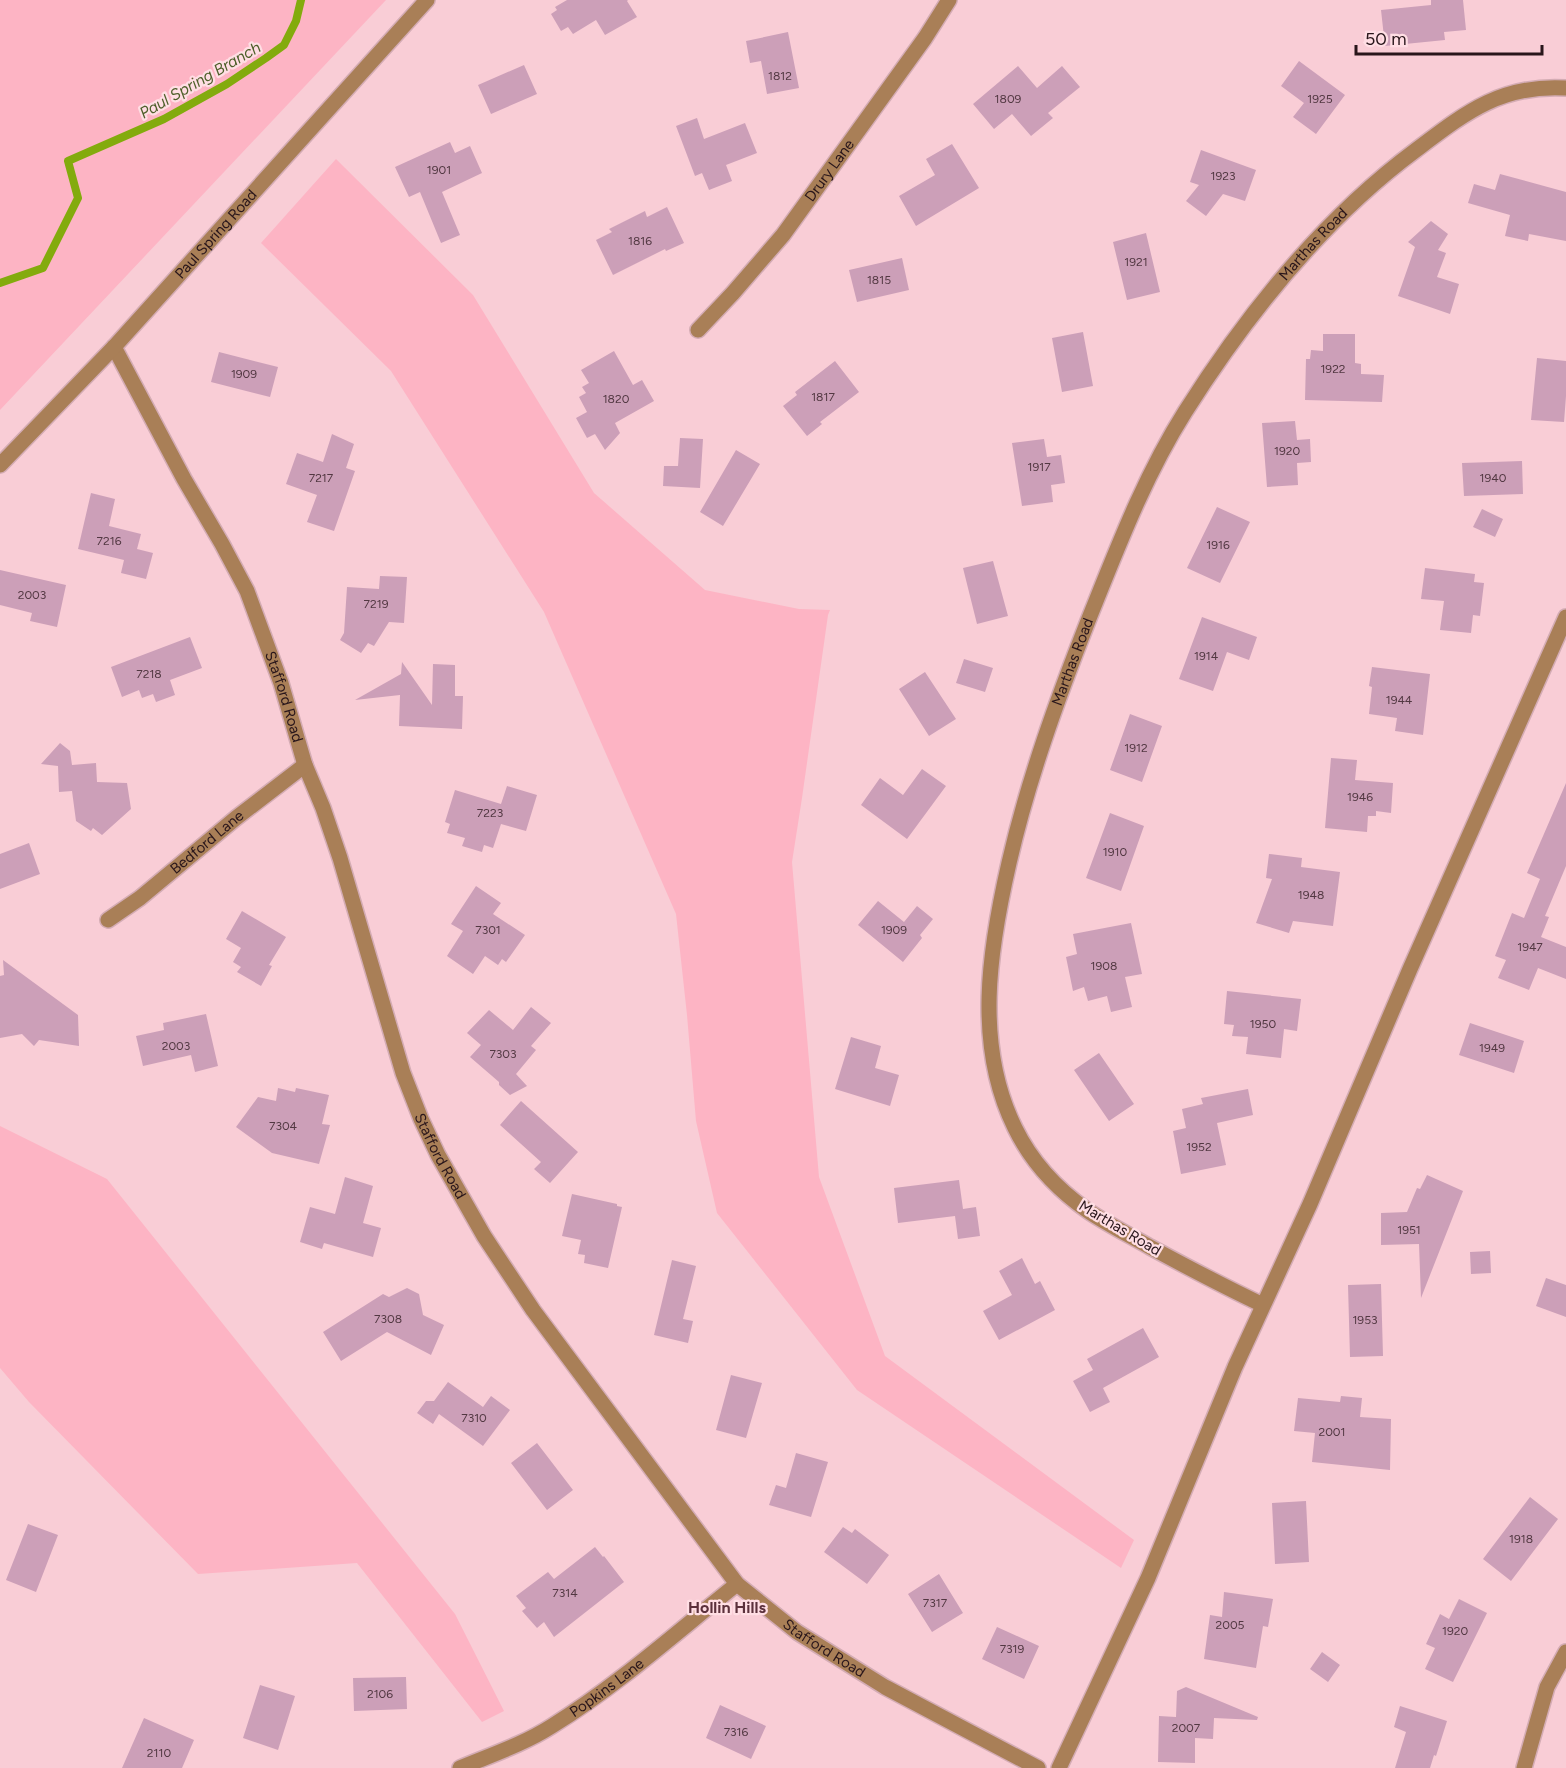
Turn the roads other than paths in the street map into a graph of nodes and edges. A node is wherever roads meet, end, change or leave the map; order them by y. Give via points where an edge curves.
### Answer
1 (427, 0) edge
2 (950, 0) edge
3 (1566, 88) edge
4 (698, 330) dead end
5 (114, 347) junction
6 (0, 465) edge
7 (1566, 617) edge
8 (305, 765) junction
9 (108, 920) dead end
10 (1263, 1305) junction
11 (737, 1584) junction
12 (1566, 1652) edge
13 (1528, 1767) edge
14 (460, 1768) edge
15 (1038, 1768) edge
16 (1059, 1768) edge

1 - 5 street, Paul Spring Road
2 - 4 street, Drury Lane via 783,235
3 - 10 street, Marthas Road via 1531,88 1506,94 1445,128 1349,206 1254,313 1184,414 1131,514 1063,686 1016,833 999,908 988,1008 996,1078 1016,1131 1049,1177 1089,1212
5 - 6 street, Paul Spring Road
5 - 8 street, Stafford Road via 247,591 281,683
7 - 10 street
8 - 9 street, Bedford Lane
8 - 11 street, Stafford Road via 340,858 403,1073 438,1155 532,1310
10 - 16 street via 1148,1578
11 - 14 street, Popkins Lane via 612,1684 551,1727
11 - 15 street, Stafford Road via 797,1632 885,1687
12 - 13 street via 1547,1687

